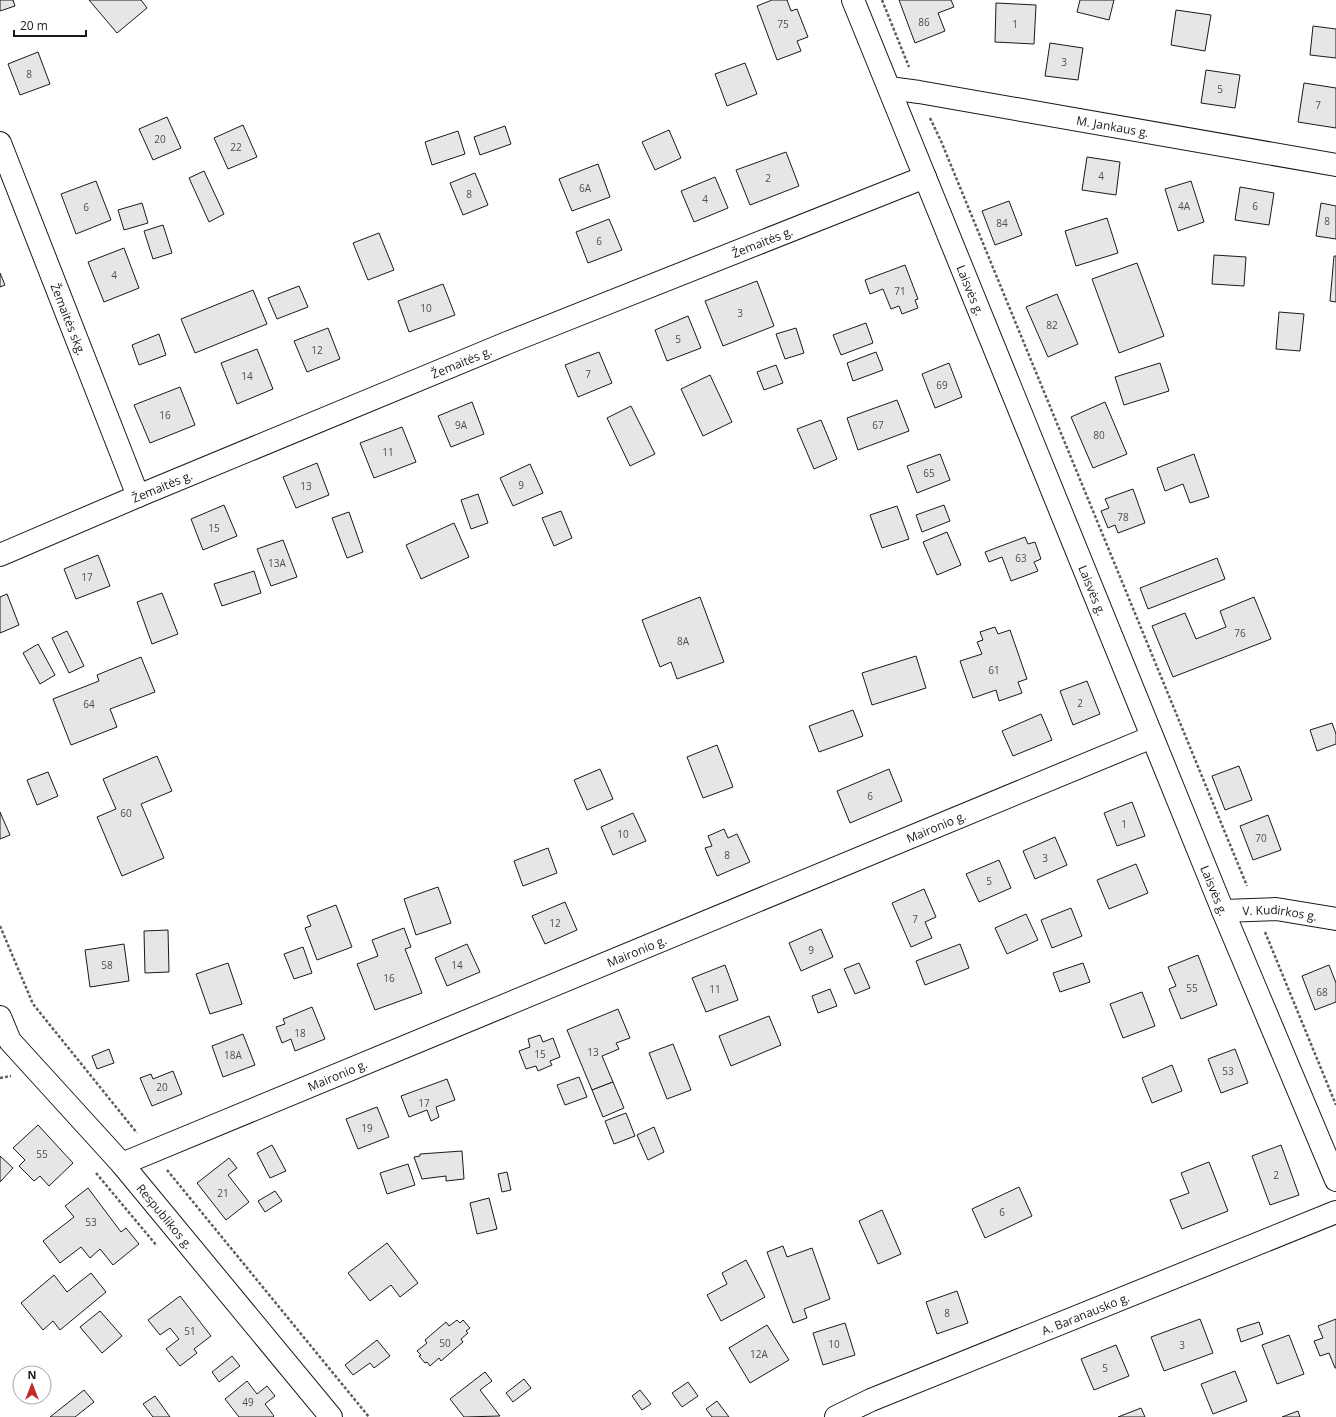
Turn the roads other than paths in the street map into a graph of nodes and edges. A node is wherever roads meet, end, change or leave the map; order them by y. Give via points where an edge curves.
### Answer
1 (853, 0) edge
2 (889, 88) junction
3 (0, 143) edge
4 (1336, 165) edge
5 (925, 177) junction
6 (138, 496) junction
7 (0, 555) edge
8 (1152, 737) junction
9 (1223, 912) junction
10 (1336, 919) edge
11 (0, 1017) edge
12 (5, 1041) edge
13 (122, 1164) junction
14 (1336, 1180) edge
15 (1336, 1212) edge
16 (331, 1417) edge
17 (836, 1417) edge

1 - 2 street, Laisvės g.
2 - 4 street, M. Jankaus g.
2 - 5 street, Laisvės g.
3 - 6 street, Žemaitės skg.
5 - 6 street, Žemaitės g. via 507,343
5 - 8 street, Laisvės g.
6 - 7 street, Žemaitės g.
8 - 9 street, Laisvės g.
8 - 13 street, Maironio g.
9 - 10 street, V. Kudirkos g. via 1276,909
9 - 14 street, Laisvės g.
11 - 12 street, Respublikos g.
12 - 13 street, Respublikos g.
13 - 16 street, Respublikos g.
15 - 17 street, A. Baranausko g. via 871,1400

